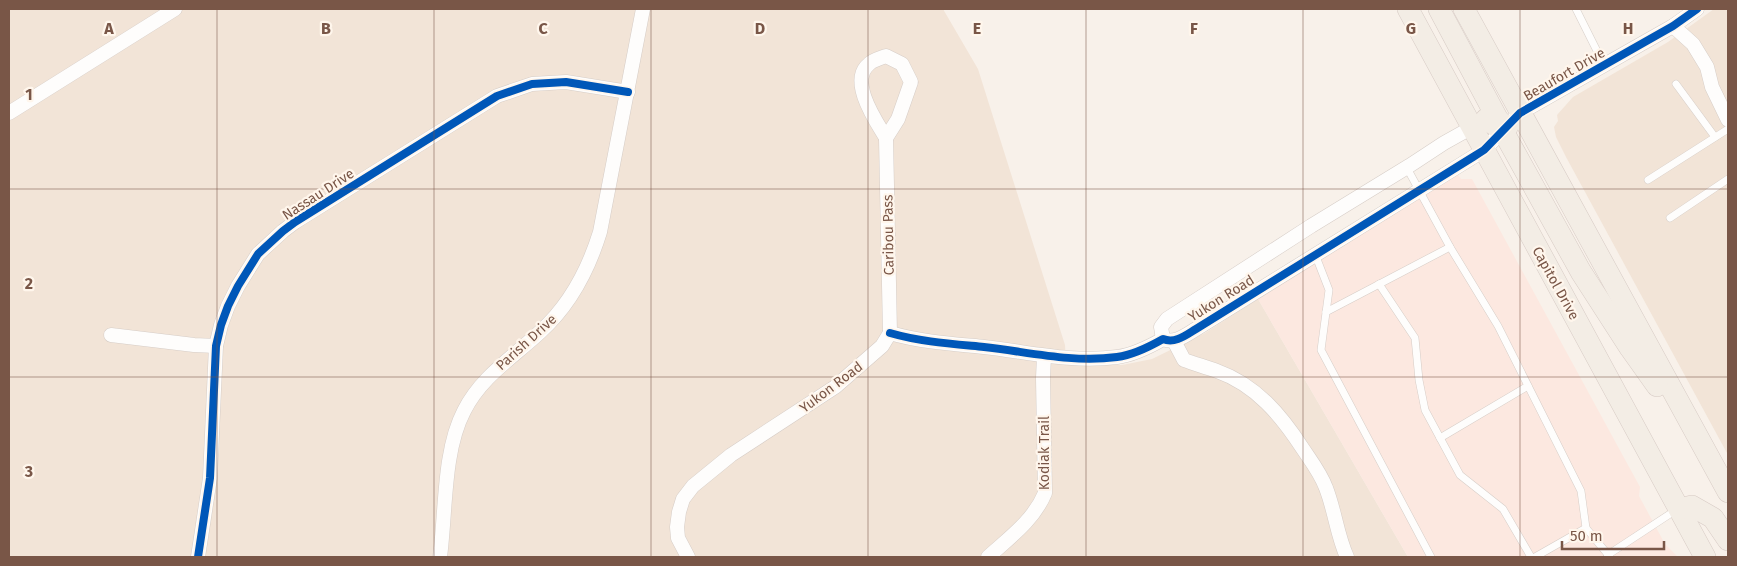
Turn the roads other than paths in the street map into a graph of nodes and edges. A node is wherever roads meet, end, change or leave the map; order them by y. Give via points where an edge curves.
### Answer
1 (175, 9) edge
2 (643, 9) edge
3 (1408, 9) edge
4 (1439, 9) edge
5 (1464, 9) edge
6 (1576, 9) edge
7 (1691, 10) edge
8 (1673, 26) junction
9 (1604, 65) junction
10 (1676, 84) dead end
11 (628, 92) junction
12 (9, 113) edge
13 (1728, 120) edge
14 (1498, 122) junction
15 (1728, 129) edge
16 (1716, 137) junction
17 (886, 138) junction
18 (1484, 150) junction
19 (1407, 168) junction
20 (1728, 179) edge
21 (1648, 180) dead end
22 (1418, 190) junction
23 (1670, 218) dead end
24 (1450, 247) junction
25 (1316, 254) junction
26 (1379, 284) junction
27 (1326, 312) junction
28 (890, 333) junction
29 (111, 335) dead end
30 (1168, 340) junction
31 (216, 346) junction
32 (1044, 356) junction
33 (1528, 386) junction
34 (1440, 438) junction
35 (1728, 492) edge
36 (1678, 508) junction
37 (1586, 528) junction
38 (1728, 540) edge
39 (686, 553) edge
40 (1609, 556) edge
41 (198, 557) edge
42 (440, 557) edge
43 (988, 557) edge
44 (1347, 557) edge
45 (1431, 557) edge
46 (1531, 557) edge
47 (1535, 557) edge
48 (1705, 557) edge

1 - 12 street
2 - 11 street, Parish Drive
3 - 14 main road, Capitol Drive
4 - 14 main road
5 - 14 main road, Capitol Drive
6 - 9 lane
7 - 8 street, Beaufort Drive
8 - 9 street, Beaufort Drive
8 - 13 street via 1692,44 1707,67 1712,87
9 - 14 street, Beaufort Drive
10 - 16 lane
11 - 31 street, Nassau Drive via 566,82 532,84 497,96 463,116 283,231 258,254 228,306
11 - 42 street, Parish Drive via 600,232 584,275 566,305 548,325 485,379 455,430
14 - 18 main road, Capitol Drive
14 - 19 street, Yukon Road via 1444,143
14 - 35 main road via 1581,272 1630,348 1709,457
15 - 16 lane
16 - 21 lane
17 - 17 street, Caribou Pass via 898,119 911,82 902,64 886,56 868,64 862,74 861,88
17 - 28 street, Caribou Pass
18 - 22 street, Yukon Road
18 - 36 main road, Capitol Drive
19 - 22 lane
19 - 30 street, Yukon Road via 1167,319 1161,327
20 - 23 lane
22 - 24 lane
22 - 25 street, Yukon Road
24 - 26 lane
24 - 33 lane via 1498,326
25 - 27 lane via 1329,290
25 - 30 street, Yukon Road via 1196,329
26 - 27 lane
26 - 34 lane via 1415,338 1425,410
27 - 45 lane via 1321,350
28 - 32 street, Yukon Road via 909,339
28 - 39 street, Yukon Road via 882,346 835,387 737,451 693,486 678,512 678,538
29 - 31 street
30 - 32 street, Yukon Road via 1119,357
30 - 44 street via 1184,360 1235,380 1272,407 1325,486 1335,513 1339,541
31 - 41 street, Nassau Drive via 210,478
32 - 43 street, Kodiak Trail via 1045,493 1030,518
33 - 34 lane
33 - 37 lane via 1581,491
34 - 46 lane via 1460,475 1502,509
36 - 38 main road via 1692,506 1712,518
36 - 40 lane
36 - 48 main road, Capitol Drive
37 - 40 lane
37 - 47 lane

